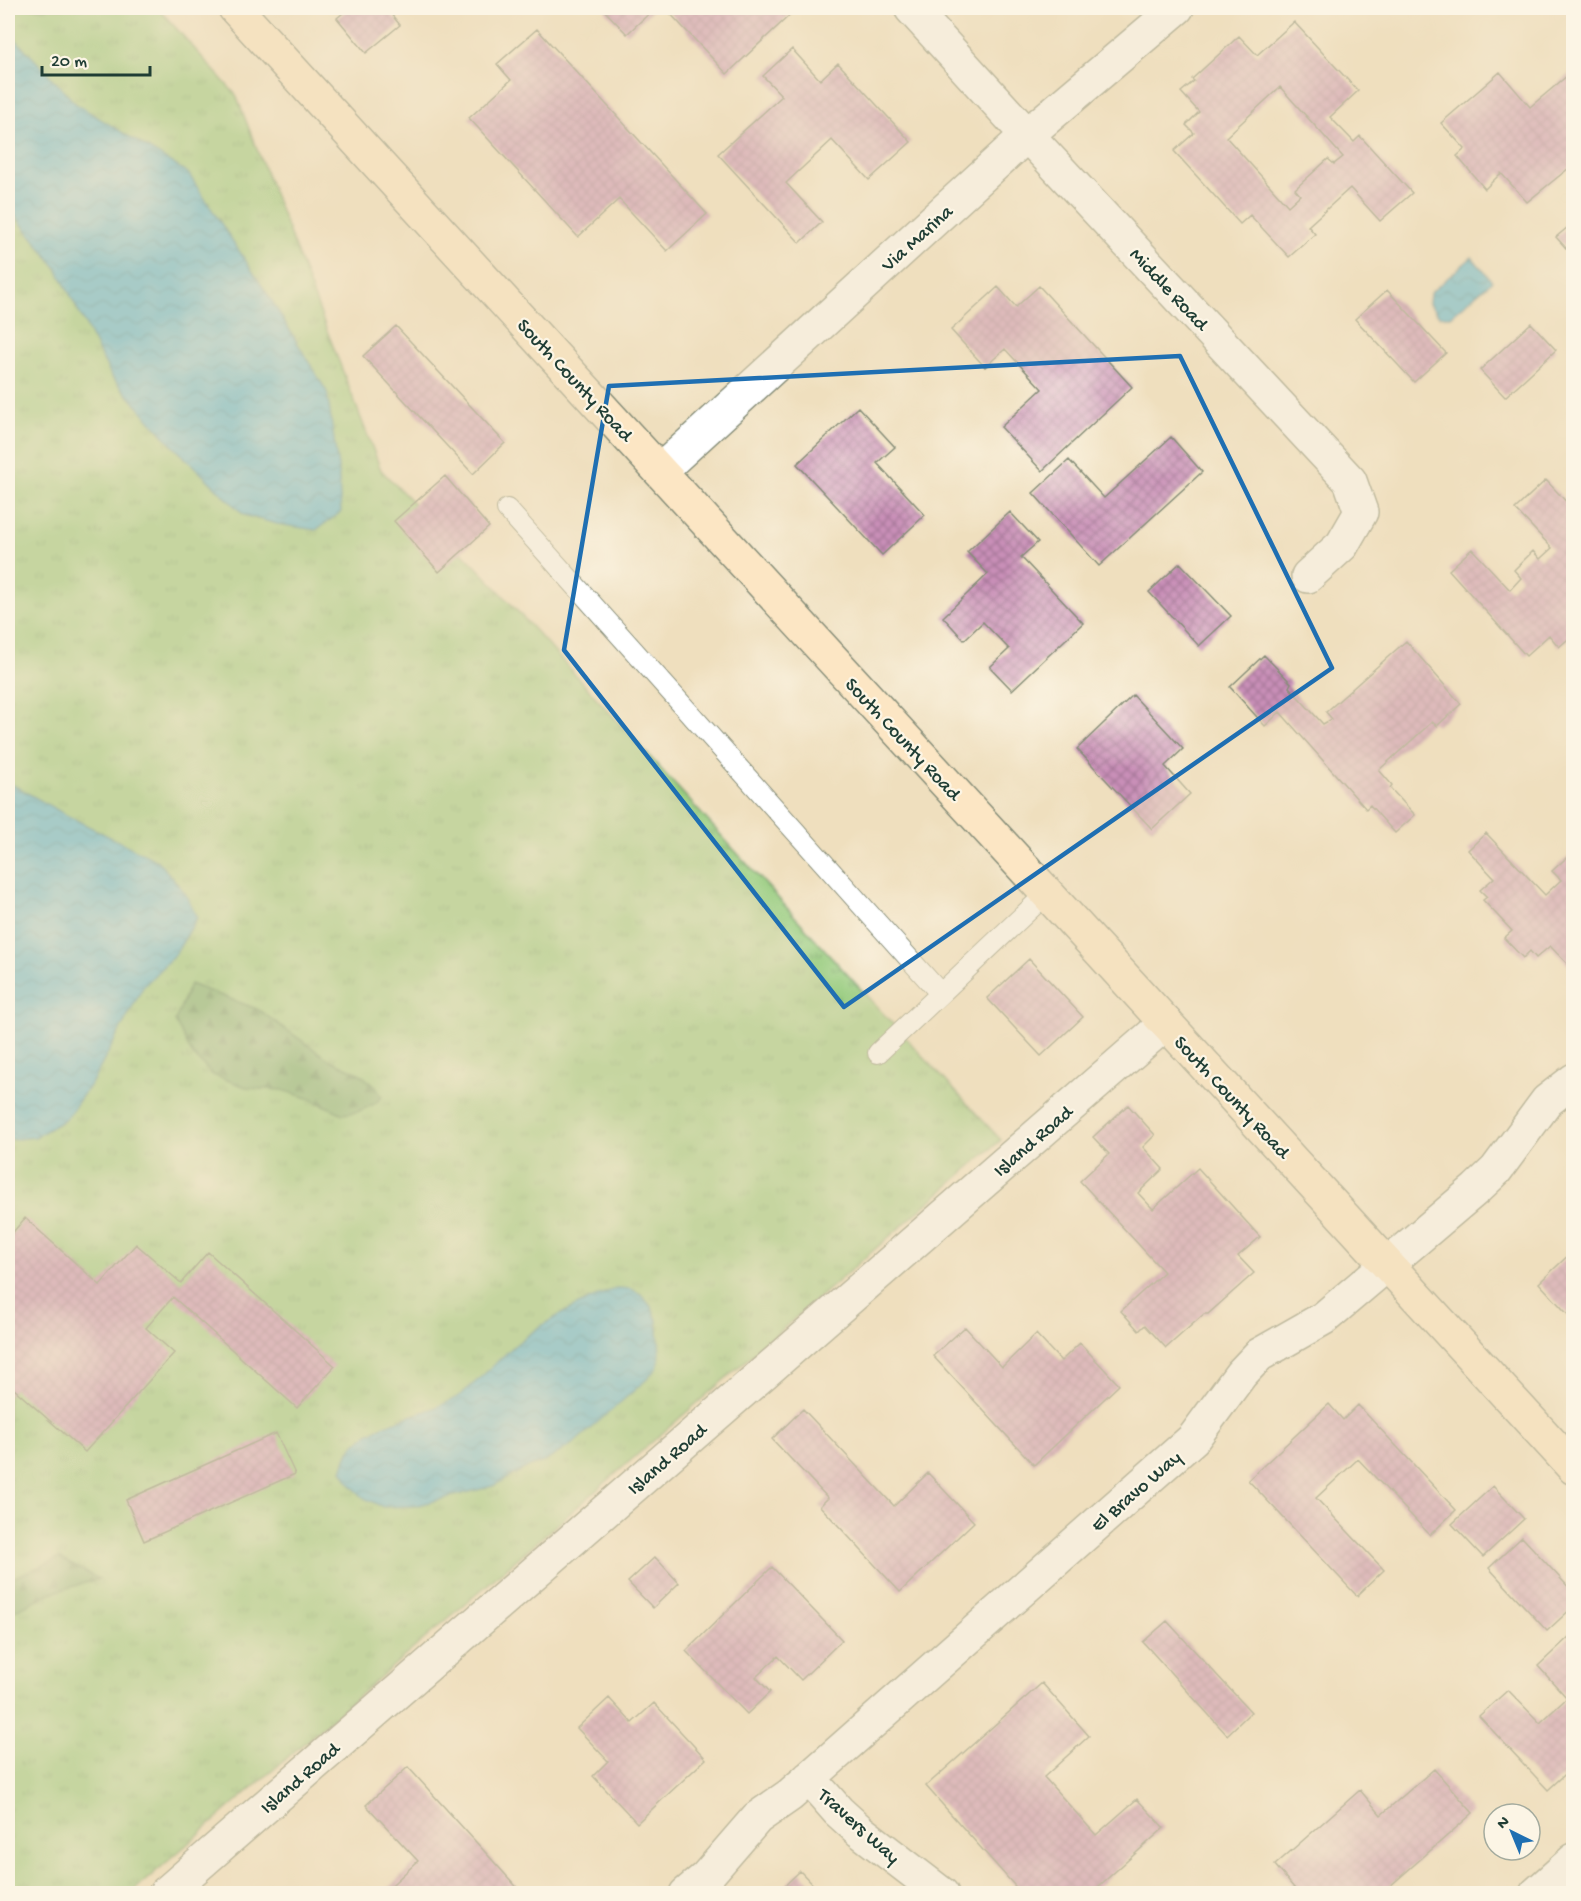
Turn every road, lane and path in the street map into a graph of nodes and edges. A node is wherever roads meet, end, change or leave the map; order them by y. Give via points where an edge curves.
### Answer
1 (235, 8) edge
2 (911, 8) edge
3 (1177, 8) edge
4 (1027, 135) junction
5 (660, 471) junction
6 (507, 509) dead end
7 (1308, 576) dead end
8 (1047, 893) junction
9 (940, 993) junction
10 (1166, 1023) junction
11 (878, 1053) dead end
12 (1574, 1080) edge
13 (1387, 1265) junction
14 (1574, 1468) edge
15 (809, 1778) junction
16 (1574, 1860) edge
17 (165, 1893) edge
18 (686, 1893) edge
19 (942, 1893) edge
20 (1536, 1893) edge

1 - 5 main road, South County Road
2 - 4 street, Middle Road
3 - 4 street, Via Marina
4 - 5 street, Via Marina
4 - 7 street, Middle Road via 1350,481 1361,512 1342,545
5 - 8 main road, South County Road
6 - 9 lane
8 - 9 lane
8 - 10 main road, South County Road
9 - 11 lane
10 - 13 main road, South County Road
10 - 17 street, Island Road
12 - 13 street, El Bravo Way via 1547,1101 1496,1170 1476,1190
13 - 14 main road, South County Road
13 - 15 street, El Bravo Way via 1324,1318 1259,1355 1193,1439
15 - 18 street, El Bravo Way via 757,1818 706,1877
15 - 19 street, Travers Way via 860,1831
16 - 20 street

